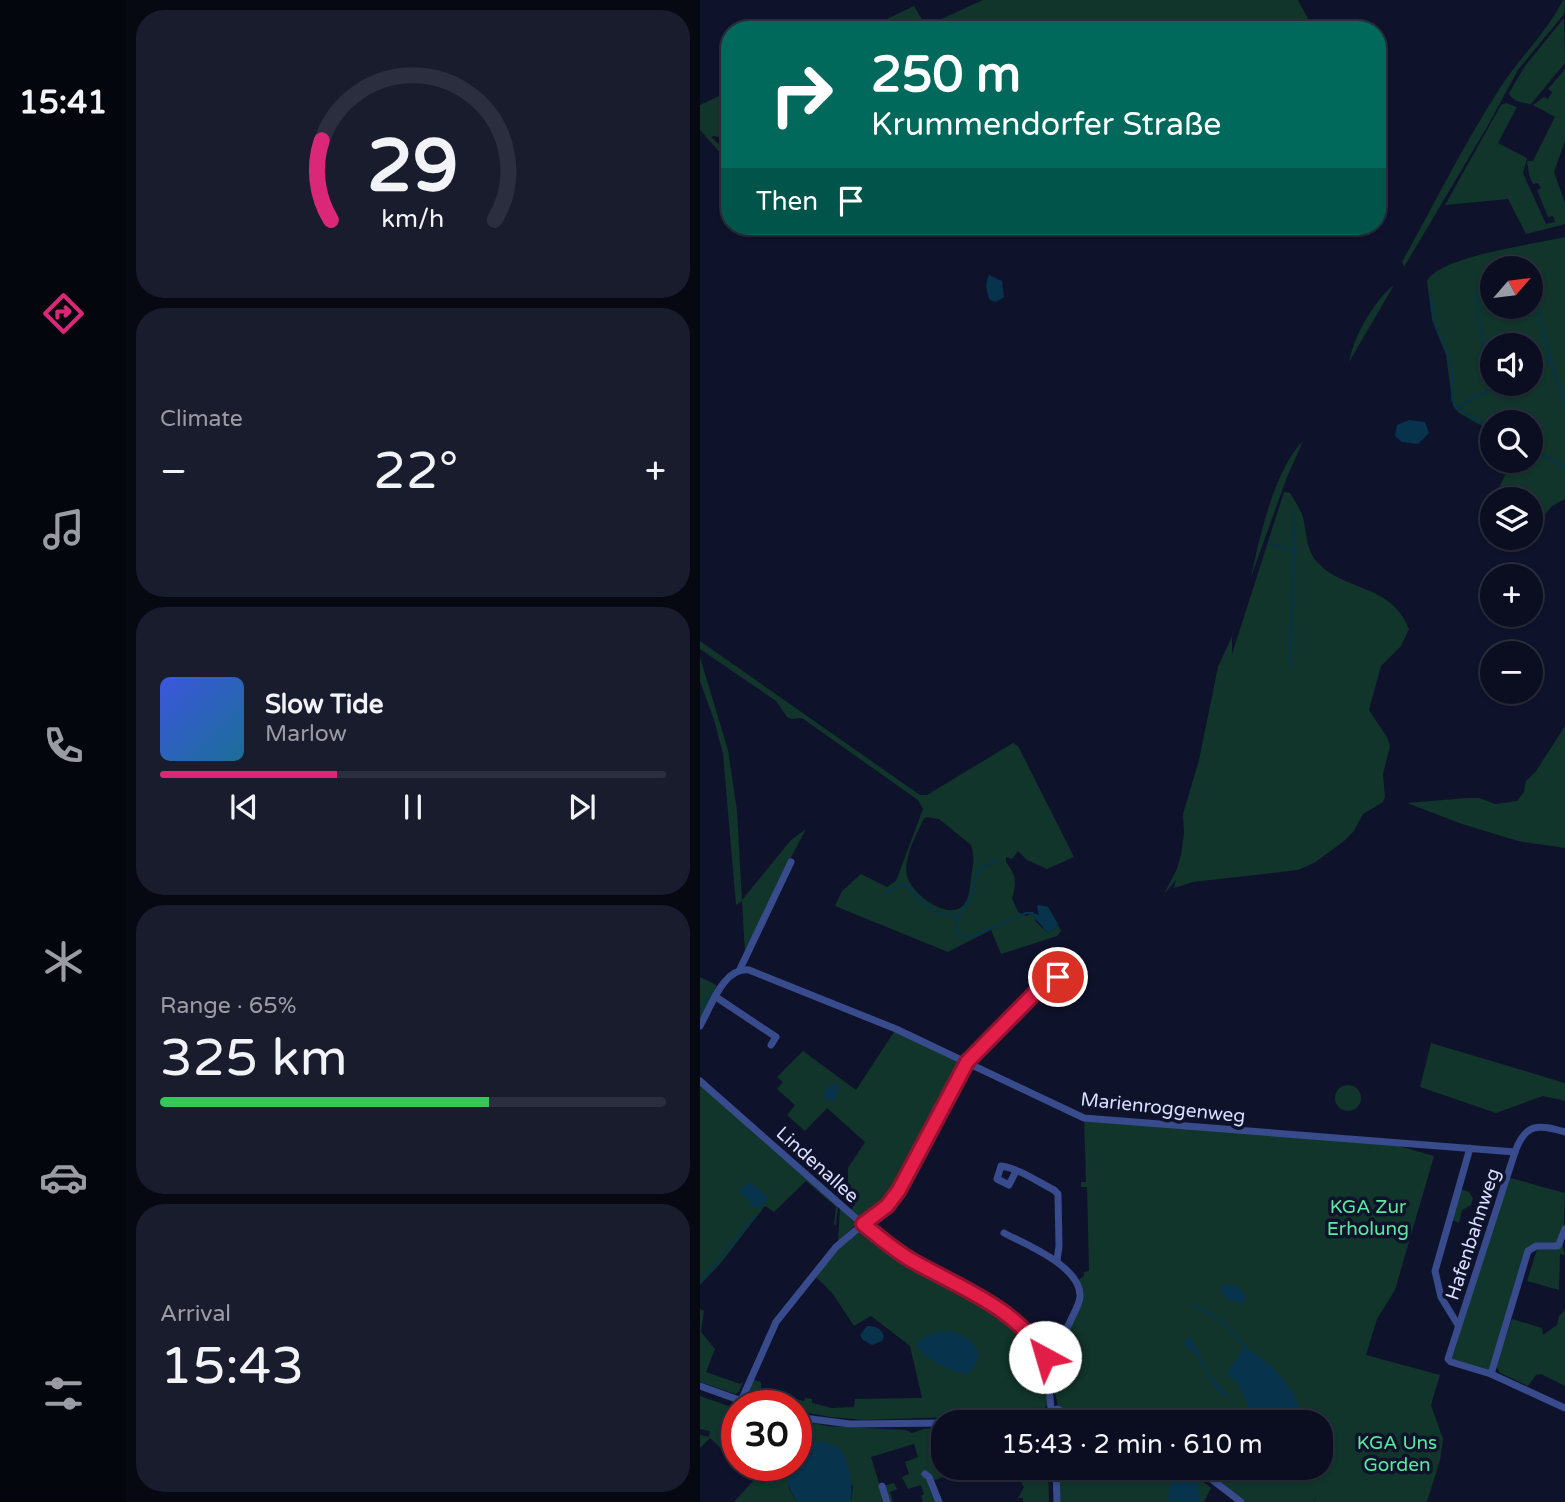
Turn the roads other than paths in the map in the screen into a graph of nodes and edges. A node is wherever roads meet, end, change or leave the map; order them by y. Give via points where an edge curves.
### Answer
1 (791, 862) dead end
2 (1077, 964) dead end
3 (740, 969) junction
4 (716, 997) junction
5 (700, 1027) edge
6 (771, 1045) dead end
7 (967, 1062) junction
8 (700, 1080) edge
9 (1565, 1132) edge
10 (1361, 1140) joint
11 (1470, 1148) junction
12 (1515, 1152) junction
13 (1016, 1171) dead end
14 (863, 1224) junction
15 (1565, 1229) edge
16 (1004, 1233) dead end
17 (1057, 1261) junction
18 (1458, 1325) junction
19 (1045, 1357) junction
20 (1491, 1374) junction
21 (700, 1386) edge
22 (746, 1390) edge
23 (721, 1394) edge
24 (1565, 1408) edge
25 (1051, 1409) joint
26 (1057, 1410) edge
27 (812, 1419) edge
28 (931, 1423) edge
29 (925, 1474) dead end
30 (1056, 1480) edge
31 (1213, 1480) edge
32 (882, 1486) dead end
33 (887, 1502) edge
34 (939, 1502) edge
35 (1057, 1502) edge
36 (1241, 1502) edge

1 - 3 street
2 - 7 street via 1039,989
3 - 4 street via 729,976
3 - 7 street, Marienroggenweg via 896,1029
4 - 5 street
4 - 6 street via 776,1037
7 - 10 street, Marienroggenweg via 1084,1118
7 - 14 street via 899,1190
8 - 14 street, Lindenallee
9 - 12 street, Hafenbahnweg via 1544,1126 1530,1129
10 - 11 street, Hafenbahnweg
11 - 12 street, Hafenbahnweg
11 - 18 street, Hafenbahnweg via 1435,1271 1441,1297
12 - 18 street, Hafenbahnweg
13 - 17 street via 1058,1194
14 - 19 street, Lindenallee via 909,1259 993,1305 1033,1338
14 - 22 street via 824,1260 776,1322
15 - 20 street via 1558,1246 1536,1246 1528,1251
16 - 17 street
17 - 19 street via 1077,1282 1079,1303 1057,1346
18 - 20 street, Hafenbahnweg via 1448,1360
19 - 25 street
20 - 24 street, Hafenbahnweg
21 - 23 street
25 - 26 street
27 - 28 street via 850,1424
29 - 34 street
30 - 35 street
31 - 36 street
32 - 33 street

